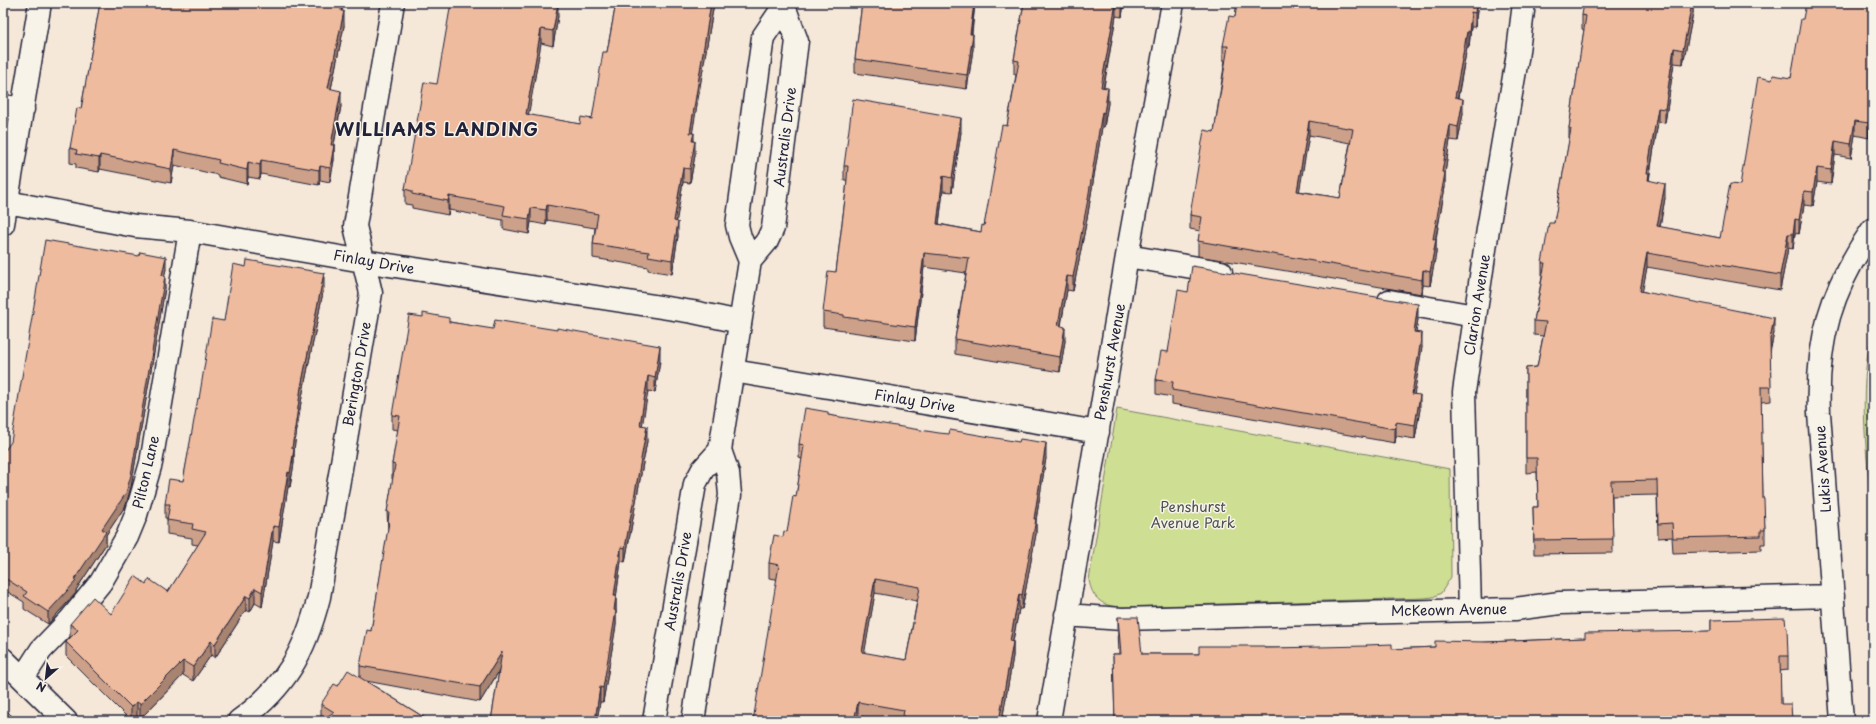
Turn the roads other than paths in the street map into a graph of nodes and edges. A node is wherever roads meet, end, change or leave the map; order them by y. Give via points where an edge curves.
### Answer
1 (40, 3) edge
2 (393, 3) edge
3 (1173, 3) edge
4 (1524, 3) edge
5 (784, 5) edge
6 (13, 107) edge
7 (7, 202) junction
8 (3, 224) edge
9 (1873, 229) edge
10 (190, 231) junction
11 (1128, 256) junction
12 (363, 261) junction
13 (750, 261) junction
14 (1238, 275) edge
15 (1372, 298) edge
16 (1474, 316) junction
17 (740, 322) junction
18 (733, 371) junction
19 (1098, 432) junction
20 (720, 450) junction
21 (1833, 596) junction
22 (1470, 609) junction
23 (1066, 615) junction
24 (3, 659) edge
25 (23, 678) junction
26 (66, 721) edge
27 (239, 721) edge
28 (654, 721) edge
29 (693, 721) edge
30 (1049, 721) edge
31 (1842, 721) edge

1 - 6 street
2 - 12 street, Berington Drive via 355,226
3 - 11 street, Penshurst Avenue
4 - 16 street, Clarion Avenue via 1508,116
5 - 13 street, Australis Drive via 763,37 737,226
5 - 13 street, Australis Drive via 797,41 773,228 767,241
6 - 7 street
7 - 8 street
7 - 10 street, Finlay Drive via 135,226
9 - 21 street, Lukis Avenue via 1847,269 1838,289 1828,316 1818,367 1819,413
10 - 12 street, Finlay Drive
10 - 25 street, Pilton Lane via 151,462 136,515 101,582 41,650
11 - 14 street
11 - 19 street, Penshurst Avenue
12 - 17 street, Finlay Drive via 693,312
12 - 27 street, Berington Drive via 371,293 324,572 312,624 303,649 292,668 263,702
13 - 17 street
15 - 16 street
16 - 22 street, Clarion Avenue via 1464,392
17 - 18 street
18 - 19 street, Finlay Drive
18 - 20 street
19 - 23 street, Penshurst Avenue
20 - 28 street, Australis Drive via 703,469 695,484
20 - 29 street via 728,473 730,495
21 - 22 street, McKeown Avenue via 1560,603 1514,609
21 - 31 street, Lukis Avenue
22 - 23 street, McKeown Avenue via 1122,619
23 - 30 street, Penshurst Avenue
24 - 25 street
25 - 26 street

